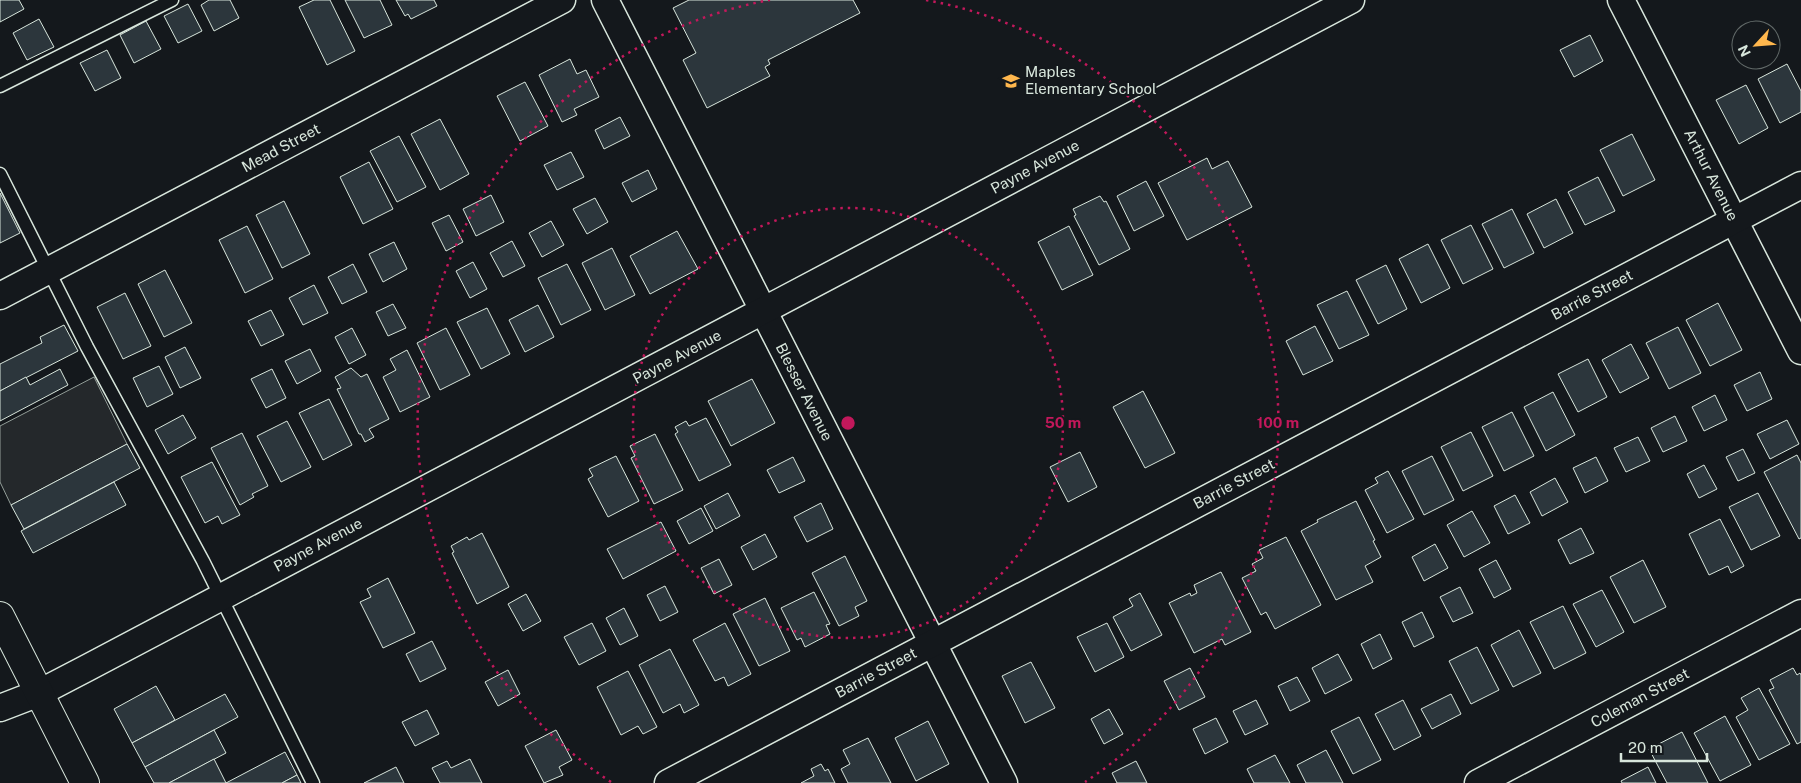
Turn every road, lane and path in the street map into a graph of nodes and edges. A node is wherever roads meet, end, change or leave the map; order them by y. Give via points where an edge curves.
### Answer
1 (172, 0) edge
2 (562, 0) edge
3 (605, 0) edge
4 (1351, 0) edge
5 (1621, 0) edge
6 (0, 86) edge
7 (0, 174) edge
8 (1801, 185) edge
9 (1734, 220) junction
10 (48, 271) junction
11 (0, 296) edge
12 (763, 311) junction
13 (1801, 351) edge
14 (220, 597) junction
15 (1801, 614) edge
16 (0, 616) edge
17 (932, 643) junction
18 (39, 693) junction
19 (0, 708) edge
20 (85, 783) edge
21 (313, 783) edge
22 (668, 783) edge
23 (1004, 783) edge
24 (1478, 783) edge

1 - 6 lane
2 - 10 street, Mead Street
3 - 12 street, Blesser Avenue
4 - 12 street, Payne Avenue
5 - 9 street, Arthur Avenue
7 - 10 lane
8 - 9 street, Barrie Street
9 - 13 street, Arthur Avenue
9 - 17 street, Barrie Street
10 - 11 street, Mead Street
10 - 14 lane
12 - 14 street, Payne Avenue
12 - 17 street, Blesser Avenue
14 - 18 street, Payne Avenue
14 - 21 lane
15 - 24 street, Coleman Street
16 - 18 main road
17 - 22 street, Barrie Street
17 - 23 street, Blesser Avenue
18 - 19 street, Payne Avenue
18 - 20 main road

